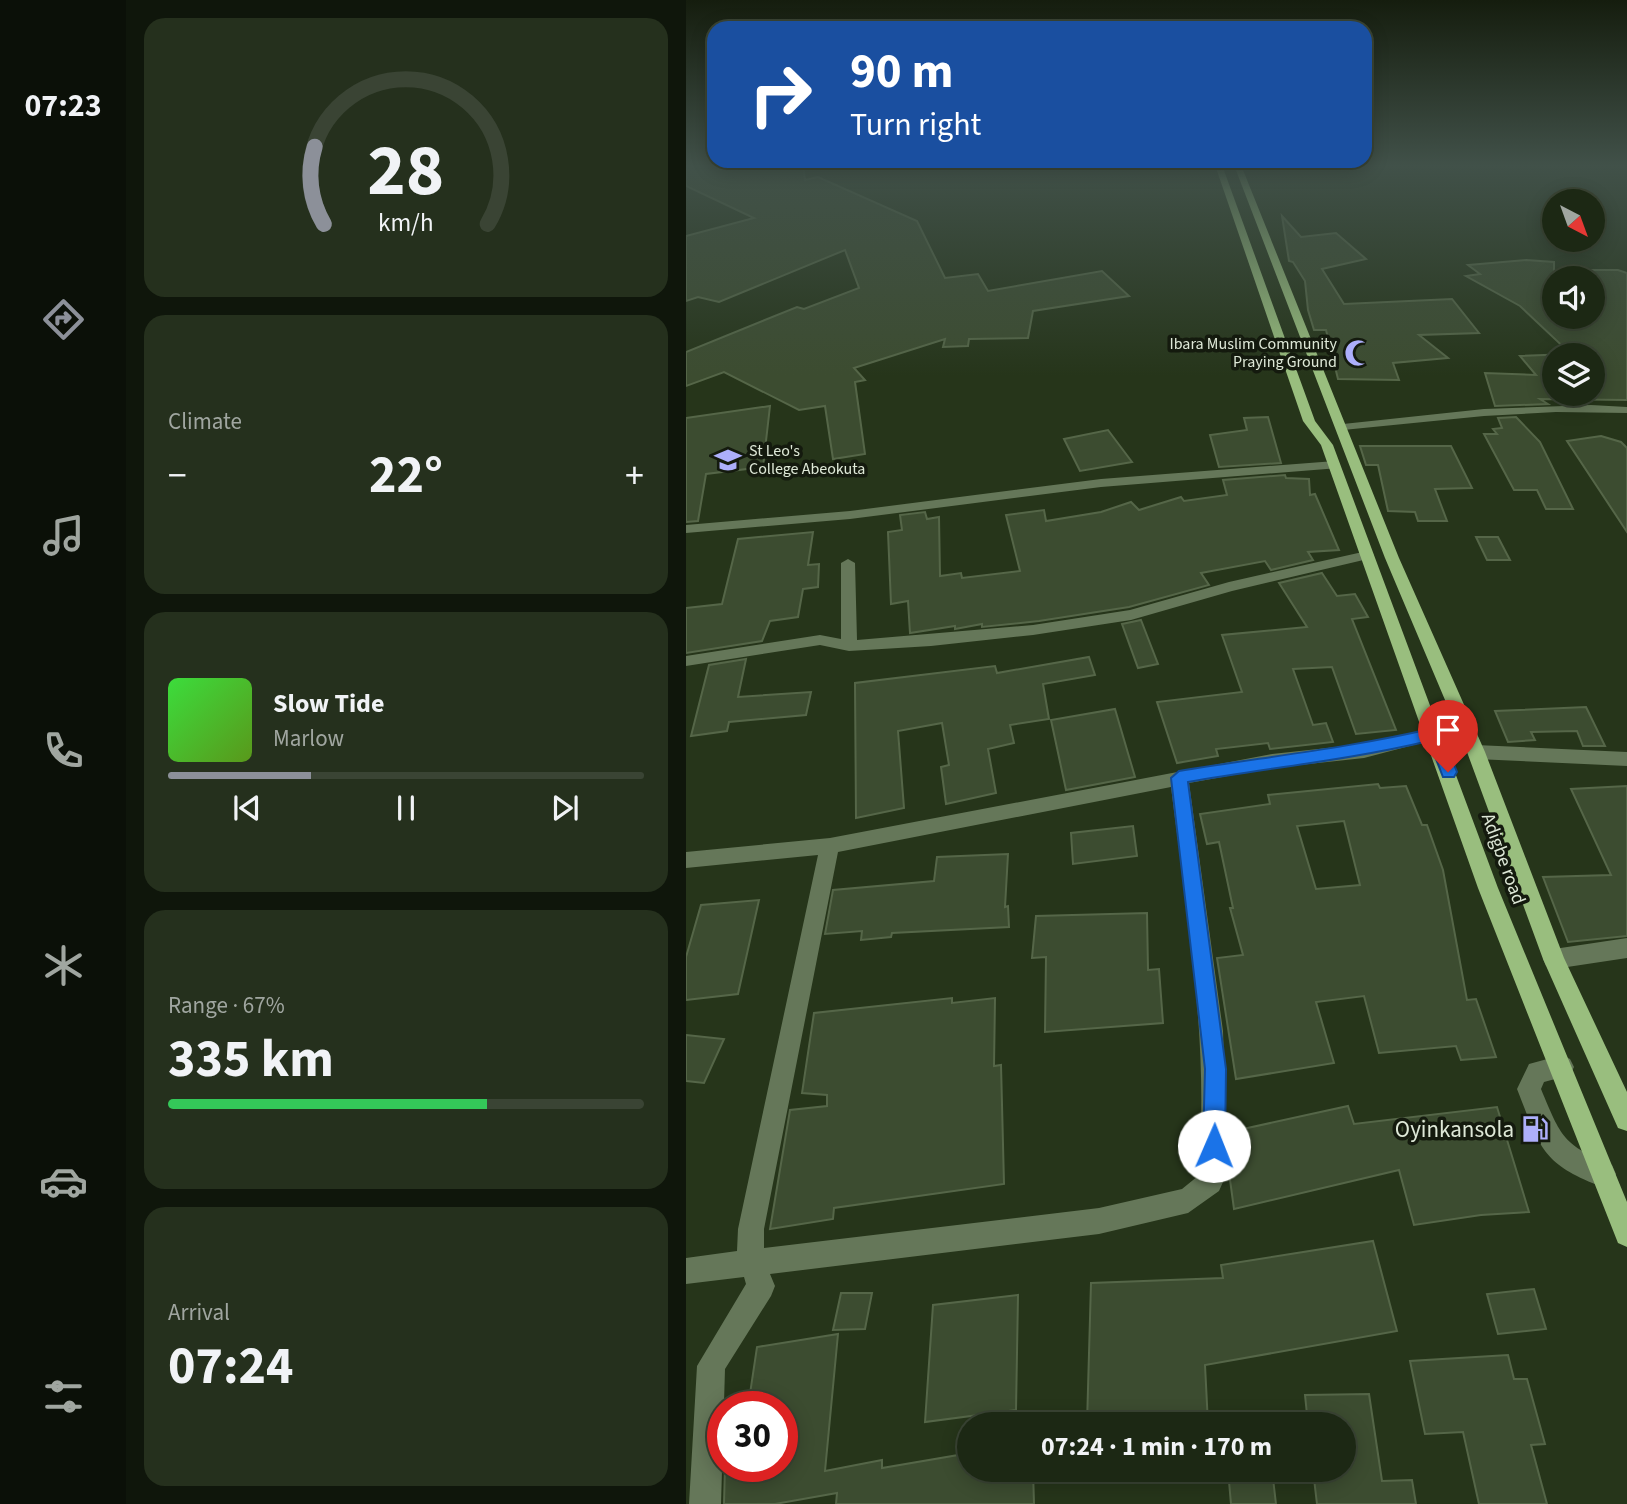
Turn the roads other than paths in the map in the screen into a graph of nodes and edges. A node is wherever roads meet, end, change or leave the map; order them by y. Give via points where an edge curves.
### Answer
1 (1242, 235) edge
2 (1265, 235) edge
3 (1627, 410) edge
4 (1343, 427) junction
5 (1335, 465) junction
6 (686, 529) edge
7 (1367, 555) junction
8 (848, 563) dead end
9 (849, 646) junction
10 (686, 661) edge
11 (1434, 734) junction
12 (1476, 752) junction
13 (1627, 759) edge
14 (1179, 778) junction
15 (830, 846) junction
16 (686, 860) edge
17 (1627, 948) edge
18 (1554, 959) junction
19 (1562, 1067) junction
20 (1627, 1119) edge
21 (1603, 1174) junction
22 (1627, 1234) edge
23 (750, 1261) junction
24 (686, 1271) edge
25 (705, 1504) edge

1 - 5 main road, Adigbe road via 1309,421 1327,444
2 - 4 main road, Adigbe road
3 - 4 street via 1503,412
4 - 12 main road, Adigbe road via 1392,558
5 - 6 street via 1101,484 850,515
5 - 7 main road, Adigbe road
7 - 9 street via 1131,615 1033,630
7 - 11 main road, Adigbe road
8 - 9 street
9 - 10 street via 820,640
11 - 14 street via 1364,751
11 - 19 main road, Adigbe road via 1489,888
12 - 13 street
12 - 18 main road, Adigbe road
14 - 15 street
14 - 23 street via 1216,1069 1210,1182 1188,1200 1099,1221
15 - 16 street
15 - 23 street via 751,1229
17 - 18 street
18 - 20 main road, Adigbe road
19 - 21 main road, Adigbe road
19 - 21 street via 1537,1072 1529,1089 1556,1152 1574,1165
21 - 22 main road, Adigbe road
23 - 24 street
23 - 25 street via 761,1286 711,1366

